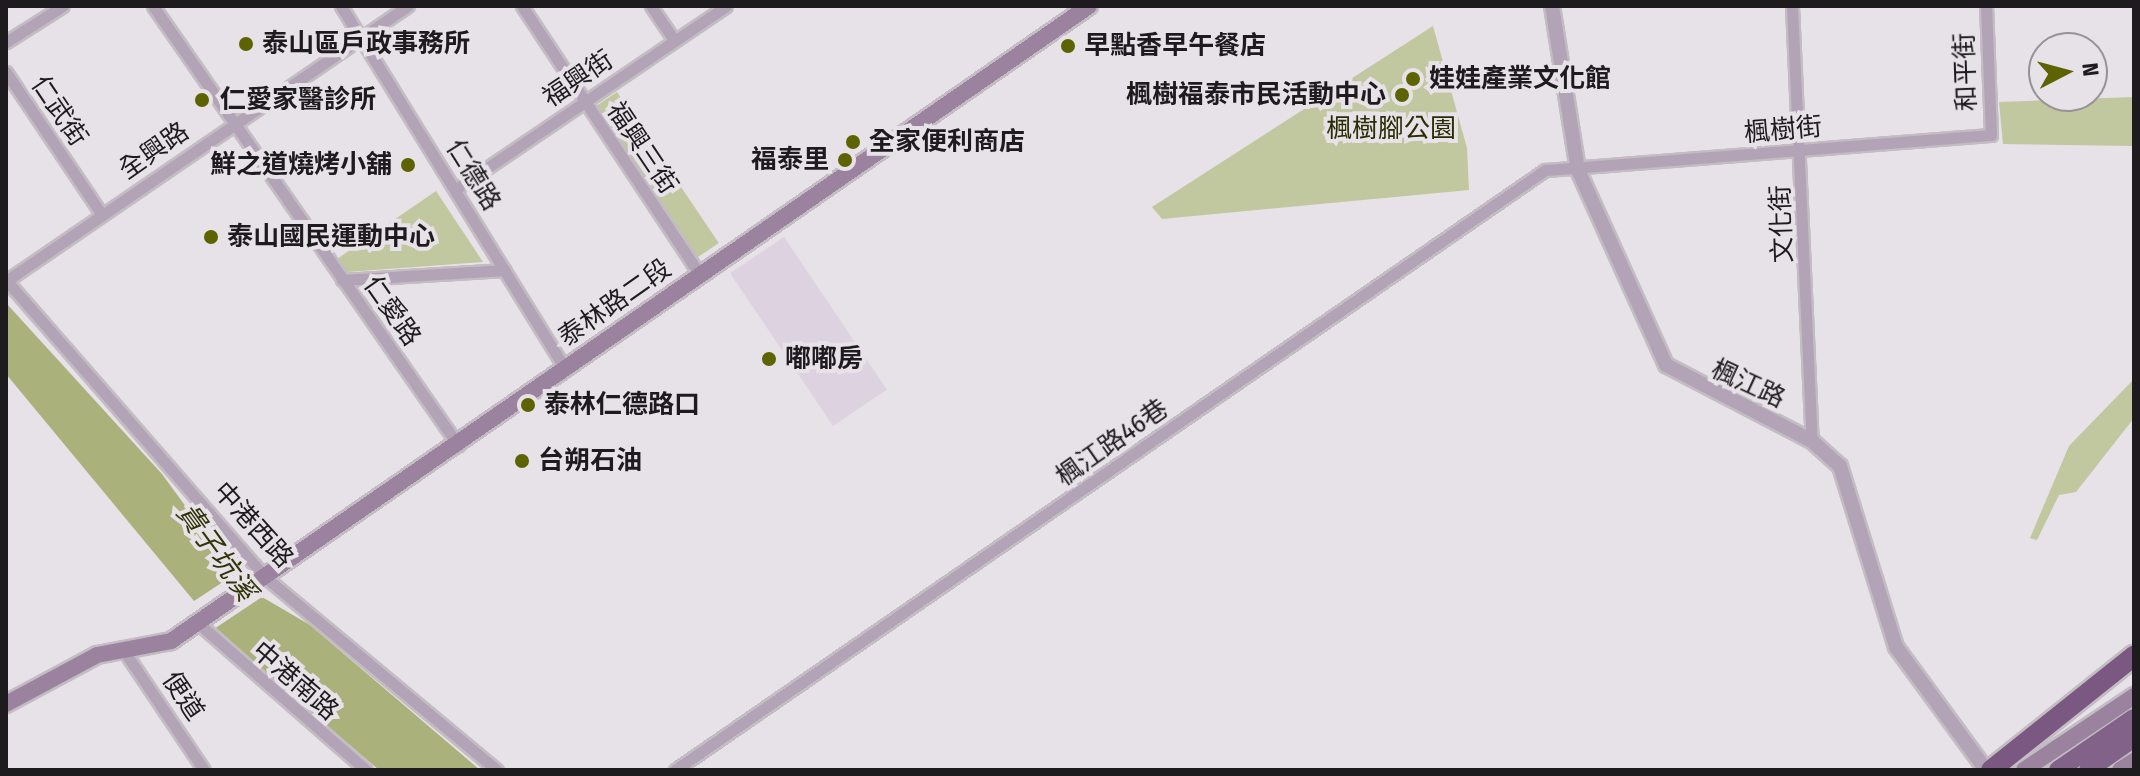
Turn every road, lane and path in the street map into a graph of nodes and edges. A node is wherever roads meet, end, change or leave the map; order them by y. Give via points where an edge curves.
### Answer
1 (63, 6) edge
2 (341, 6) edge
3 (408, 6) edge
4 (522, 6) edge
5 (651, 6) edge
6 (726, 6) edge
7 (1089, 6) edge
8 (1552, 6) edge
9 (1792, 6) edge
10 (1986, 6) edge
11 (160, 8) edge
12 (361, 38) junction
13 (674, 40) junction
14 (6, 42) edge
15 (6, 72) edge
16 (585, 102) junction
17 (233, 122) junction
18 (1991, 135) joint
19 (1801, 151) junction
20 (1578, 170) junction
21 (456, 189) junction
22 (102, 215) junction
23 (505, 270) junction
24 (699, 273) junction
25 (342, 280) junction
26 (7, 281) edge
27 (565, 368) junction
28 (1812, 441) junction
29 (458, 445) junction
30 (259, 580) junction
31 (201, 621) junction
32 (171, 641) joint
33 (122, 648) junction
34 (2134, 656) edge
35 (2134, 696) edge
36 (6, 704) edge
37 (2134, 718) edge
38 (2134, 738) edge
39 (2134, 761) edge
40 (204, 770) edge
41 (366, 770) edge
42 (497, 770) edge
43 (675, 770) edge
44 (1988, 770) edge
45 (2024, 770) edge
46 (2058, 770) edge
47 (2088, 770) edge
48 (2120, 770) edge

1 - 14 street
2 - 12 street, 仁德路
3 - 12 street, 全興路
4 - 16 street, 福興三街
5 - 13 street
6 - 13 street, 福興街
7 - 24 main road, 泰林路二段
8 - 20 street, 楓江路
9 - 19 street, 文化街
10 - 18 street, 和平街
11 - 17 street, 仁愛路
12 - 17 street, 全興路
12 - 21 street, 仁德路
13 - 16 street, 福興街
15 - 22 street, 仁武街
16 - 21 street, 福興街
16 - 24 street, 福興三街
17 - 22 street, 全興路
17 - 25 street, 仁愛路
18 - 19 street, 楓樹街
19 - 20 street, 楓樹街
19 - 28 street, 文化街
20 - 28 street, 楓江路 via 1666,365
20 - 43 street, 楓江路46巷 via 1545,170
21 - 23 street, 仁德路
22 - 26 street, 全興路
23 - 25 street
23 - 27 street, 仁德路
24 - 27 main road, 泰林路二段
25 - 29 street, 仁愛路
26 - 30 street, 中港西路
27 - 29 main road, 泰林路二段
28 - 44 street, 楓江路 via 1854,490 1866,566 1896,647
29 - 30 main road, 泰林路二段
30 - 31 main road, 泰林路二段
30 - 42 street, 中港西路
31 - 32 main road, 泰林路二段
31 - 41 street, 中港南路
32 - 33 main road, 便道
33 - 36 main road, 便道 via 76,664
33 - 40 street, 便道
34 - 44 highway
35 - 45 main road
37 - 46 highway
38 - 47 highway
39 - 48 main road

